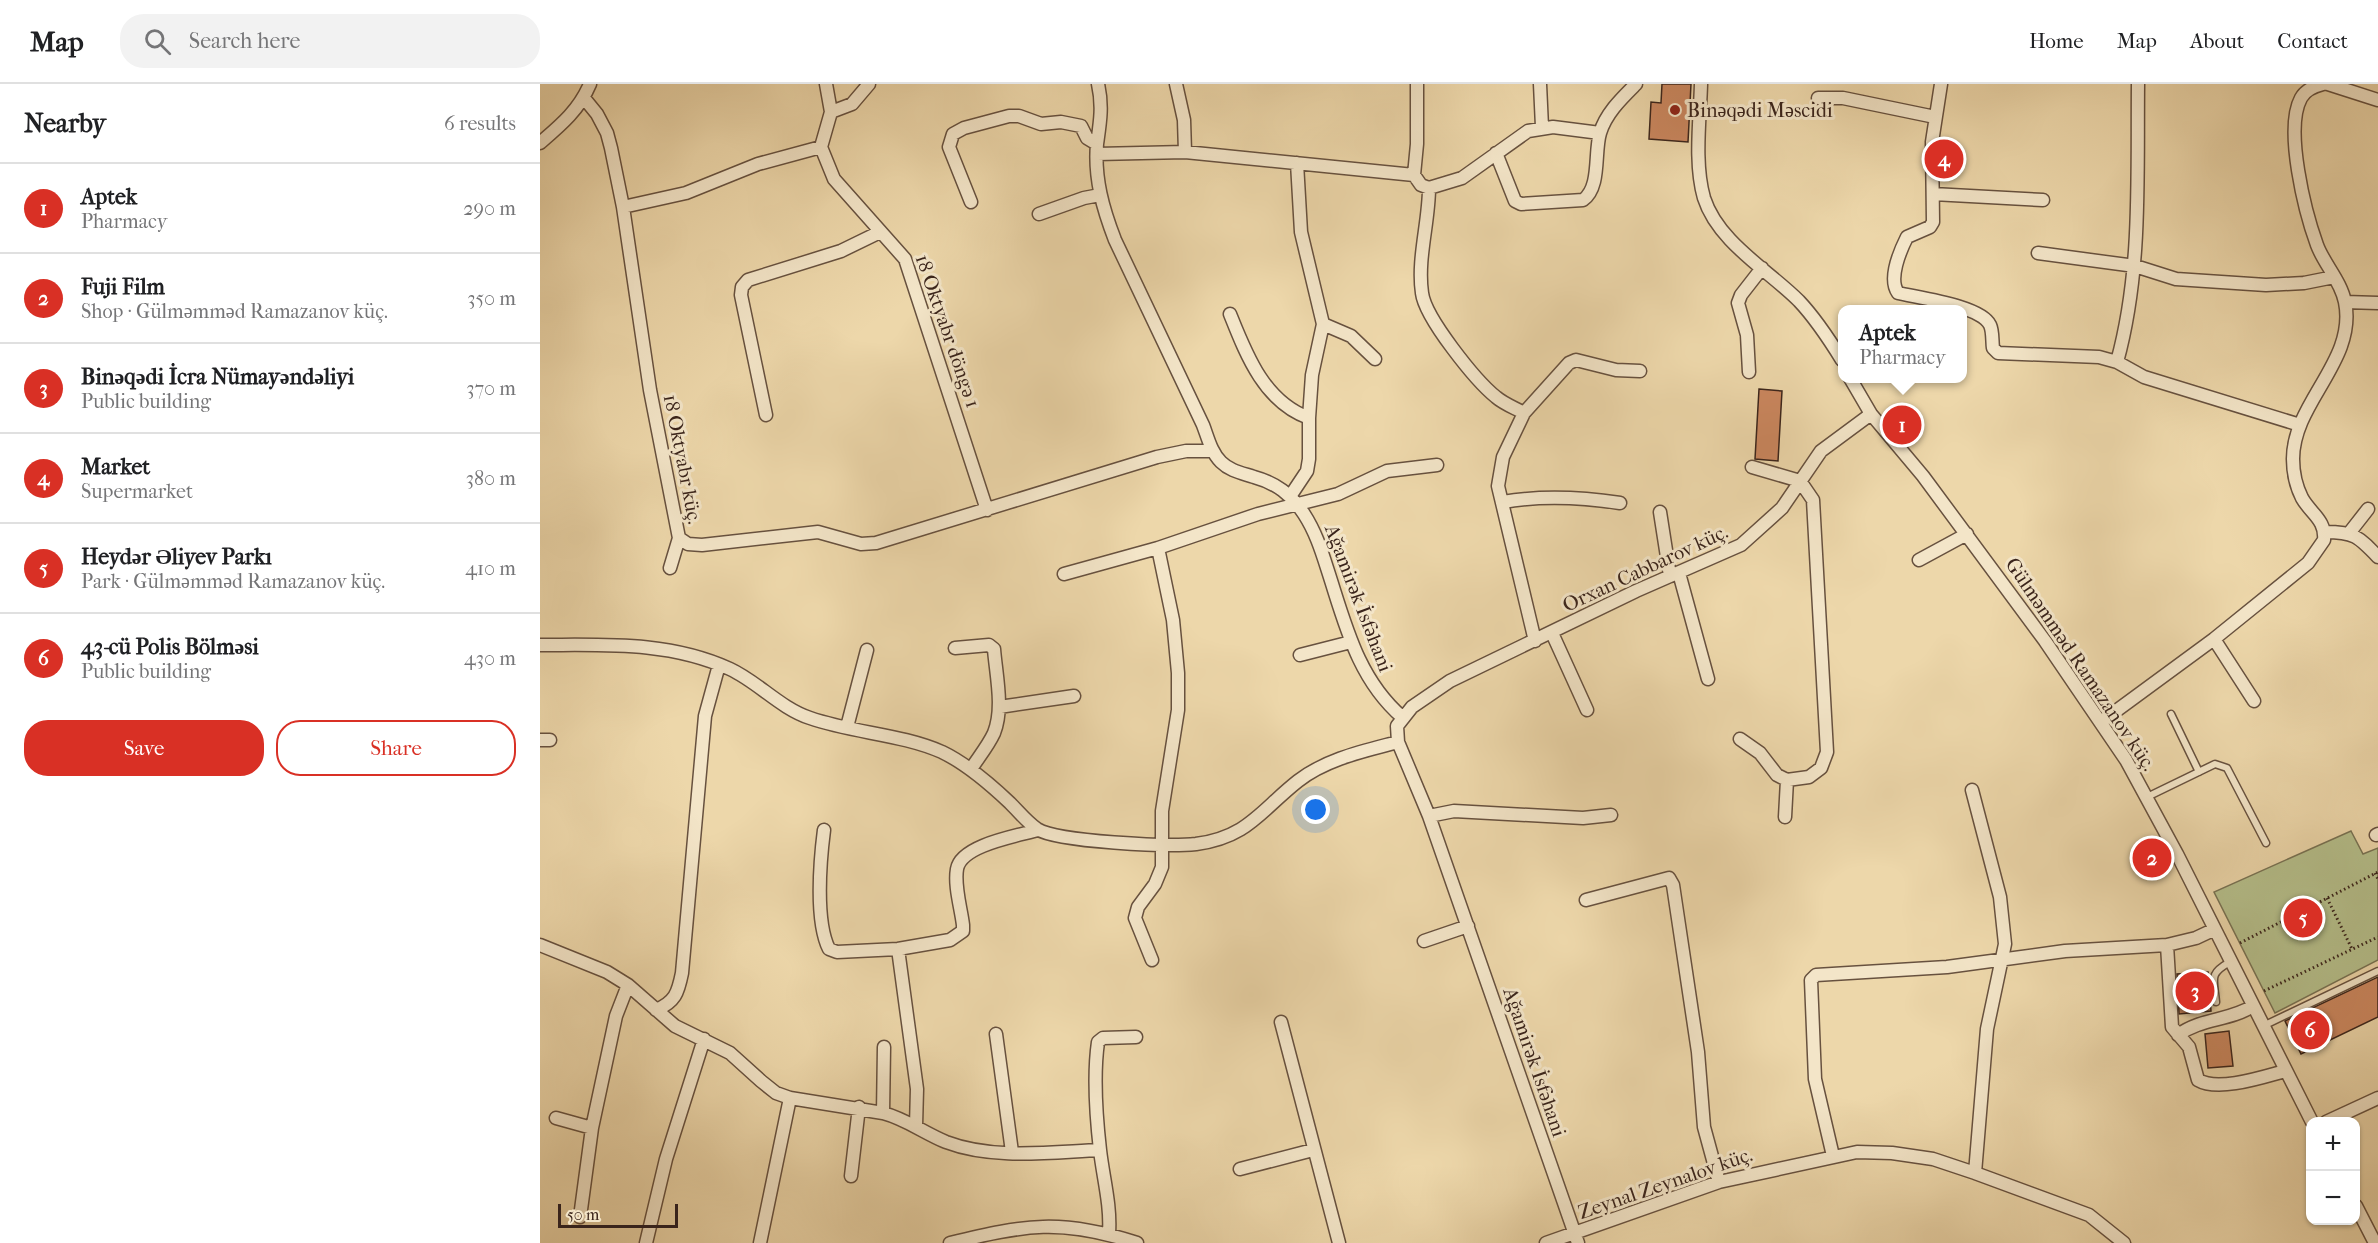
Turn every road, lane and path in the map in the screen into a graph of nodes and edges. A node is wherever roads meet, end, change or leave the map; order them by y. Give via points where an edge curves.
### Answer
1 (590, 84) edge
2 (826, 84) edge
3 (868, 84) edge
4 (1098, 84) edge
5 (1176, 84) edge
6 (1417, 84) edge
7 (1540, 84) edge
8 (1636, 84) edge
9 (1701, 84) edge
10 (1941, 84) edge
11 (2138, 84) edge
12 (2328, 84) edge
13 (2316, 85) edge
14 (584, 98) junction
15 (1818, 98) dead end
16 (2378, 100) edge
17 (831, 112) junction
18 (1935, 117) junction
19 (1542, 127) junction
20 (1600, 133) junction
21 (540, 142) edge
22 (821, 147) junction
23 (1097, 149) junction
24 (1185, 153) junction
25 (1496, 153) junction
26 (1297, 163) junction
27 (1414, 175) junction
28 (1429, 188) junction
29 (1933, 194) junction
30 (1100, 195) junction
31 (2043, 200) dead end
32 (971, 202) dead end
33 (623, 207) junction
34 (1039, 214) dead end
35 (880, 232) junction
36 (2038, 252) dead end
37 (2134, 266) junction
38 (1762, 268) junction
39 (2334, 277) junction
40 (2345, 302) junction
41 (2378, 303) edge
42 (1947, 305) edge
43 (1967, 310) edge
44 (1230, 314) dead end
45 (1323, 324) junction
46 (1838, 354) edge
47 (1375, 359) dead end
48 (2117, 362) junction
49 (1640, 371) dead end
50 (1749, 372) dead end
51 (1853, 383) edge
52 (1524, 413) junction
53 (1871, 414) junction
54 (766, 415) dead end
55 (1308, 418) junction
56 (2300, 425) junction
57 (1213, 451) junction
58 (1437, 465) dead end
59 (1752, 467) dead end
60 (1800, 481) junction
61 (1294, 500) junction
62 (1503, 502) junction
63 (1620, 503) dead end
64 (2368, 509) dead end
65 (987, 510) junction
66 (1660, 512) dead end
67 (2325, 532) junction
68 (2350, 532) junction
69 (1967, 534) junction
70 (679, 538) junction
71 (1158, 548) junction
72 (2378, 557) edge
73 (1919, 560) dead end
74 (670, 568) dead end
75 (1064, 574) dead end
76 (1675, 575) junction
77 (1552, 633) junction
78 (2214, 639) junction
79 (1535, 641) junction
80 (1351, 642) junction
81 (540, 645) edge
82 (955, 648) dead end
83 (867, 650) dead end
84 (1300, 655) dead end
85 (719, 665) junction
86 (1708, 680) dead end
87 (1074, 696) dead end
88 (2254, 701) dead end
89 (999, 707) junction
90 (1587, 710) dead end
91 (2171, 714) dead end
92 (1402, 717) junction
93 (2101, 722) junction
94 (847, 727) junction
95 (1740, 739) dead end
96 (1398, 742) junction
97 (971, 769) junction
98 (2199, 772) junction
99 (1787, 780) junction
100 (1972, 790) dead end
101 (2147, 797) junction
102 (1611, 815) dead end
103 (1429, 816) junction
104 (1785, 817) dead end
105 (824, 830) dead end
106 (1038, 830) junction
107 (1162, 843) junction
108 (2266, 843) dead end
109 (2376, 873) edge
110 (2378, 879) edge
111 (2327, 898) junction
112 (1586, 900) dead end
113 (1468, 926) junction
114 (2213, 930) junction
115 (2378, 937) edge
116 (1424, 941) dead end
117 (2240, 943) dead end
118 (540, 945) edge
119 (2167, 945) junction
120 (898, 949) junction
121 (2352, 949) junction
122 (1152, 960) dead end
123 (2003, 962) junction
124 (2230, 962) junction
125 (2378, 971) edge
126 (628, 985) junction
127 (2264, 991) dead end
128 (2216, 1002) dead end
129 (2253, 1006) junction
130 (656, 1010) junction
131 (1281, 1022) dead end
132 (2263, 1026) junction
133 (996, 1034) dead end
134 (2178, 1035) junction
135 (1136, 1037) dead end
136 (704, 1039) junction
137 (884, 1047) dead end
138 (2285, 1071) junction
139 (790, 1098) junction
140 (2378, 1098) edge
141 (859, 1107) junction
142 (883, 1113) junction
143 (2309, 1117) edge
144 (2337, 1117) edge
145 (556, 1118) dead end
146 (916, 1126) junction
147 (592, 1128) junction
148 (1100, 1150) junction
149 (1313, 1150) junction
150 (1012, 1152) junction
151 (1833, 1156) junction
152 (1240, 1169) dead end
153 (1975, 1173) junction
154 (851, 1176) dead end
155 (1719, 1182) junction
156 (2360, 1215) edge
157 (580, 1217) dead end
158 (1109, 1233) junction
159 (1576, 1239) edge
160 (1132, 1242) edge
161 (646, 1243) edge
162 (760, 1243) edge
163 (950, 1243) edge
164 (1339, 1243) edge
165 (1546, 1243) edge
166 (2124, 1243) edge
167 (2375, 1243) edge

1 - 14 street
2 - 17 street
3 - 17 street via 852,104
4 - 23 street via 1102,111
5 - 24 street via 1184,120
6 - 27 street
7 - 19 street
8 - 20 street via 1617,103
9 - 38 street via 1700,170 1705,200 1719,225
10 - 18 street
11 - 37 street
12 - 16 street
13 - 39 street via 2301,97 2296,137 2312,229
14 - 21 street via 572,116
14 - 33 street, 18 Oktyabr küç. via 607,133
15 - 18 street via 1844,98
17 - 22 street
18 - 29 street
19 - 20 street
19 - 25 street via 1527,131
20 - 25 street via 1592,190 1583,200 1521,204 1515,201
22 - 33 street via 758,164 686,193
22 - 35 street, 18 Oktyabr döngə 1 via 834,179
23 - 24 street
23 - 30 street
23 - 32 street via 1081,126 1061,122 1035,123 1019,116 964,128 953,134 949,147
24 - 26 street
25 - 28 street via 1462,178
26 - 27 street
26 - 45 street via 1301,232
27 - 28 street
28 - 52 street via 1421,276 1427,311 1496,398
29 - 31 street
29 - 42 street via 1933,222 1907,237 1893,281 1898,293
30 - 34 street
30 - 57 street via 1115,240
33 - 70 street, 18 Oktyabr küç. via 650,390
35 - 54 street via 842,251 748,280 742,286
35 - 65 street, 18 Oktyabr döngə 1 via 905,259
36 - 37 street
37 - 39 street via 2176,279 2266,285
37 - 48 street
38 - 46 street via 1814,317
38 - 50 street via 1738,303 1747,335
39 - 40 street
40 - 41 street
40 - 56 street via 2341,346
43 - 48 street via 1991,327 1993,348 1998,353 2088,354
44 - 55 street via 1257,373 1285,405
45 - 47 street via 1351,336
45 - 55 street via 1315,352
48 - 56 street via 2144,377
49 - 52 street via 1616,370 1576,360
51 - 53 street, Gülməmməd Ramazanov küç.
52 - 62 street via 1498,473
53 - 60 street, Orxan Cabbarov küç. via 1821,451
53 - 69 street, Gülməmməd Ramazanov küç.
55 - 61 street via 1307,471
56 - 67 street via 2294,447 2295,477 2302,498
57 - 61 street via 1235,471 1275,485
57 - 65 street, 18 Oktyabr küç. via 1156,457
58 - 61 street via 1387,471 1353,489
59 - 60 street
60 - 76 street, Orxan Cabbarov küç. via 1772,519 1742,545
60 - 99 street via 1813,500 1827,752 1821,768 1809,777
61 - 71 street
61 - 80 street, Ağamirək İsfəhani via 1316,537
62 - 63 street via 1534,497
62 - 79 street
64 - 68 street
65 - 70 street, 18 Oktyabr küç. via 876,543 861,544 818,532 702,545 688,544
66 - 76 street
67 - 68 street
67 - 78 street via 2319,551 2308,563
68 - 72 street
69 - 73 street
69 - 93 street, Gülməmməd Ramazanov küç.
70 - 74 street
71 - 75 street
71 - 107 street via 1179,673 1178,710 1162,811
76 - 77 street, Orxan Cabbarov küç.
76 - 86 street
77 - 79 street, Orxan Cabbarov küç.
77 - 90 street
78 - 88 street
78 - 93 street
79 - 92 street, Orxan Cabbarov küç. via 1450,681
80 - 84 street
80 - 92 street, Ağamirək İsfəhani via 1374,688
81 - 85 street via 632,644 687,653
82 - 89 street via 989,645 994,649
83 - 94 street
85 - 94 street via 809,718
85 - 130 street via 705,716 682,973 678,994 669,1005
87 - 89 street
89 - 97 street via 993,735
91 - 98 lane
92 - 96 street via 1397,726
93 - 101 street, Gülməmməd Ramazanov küç.
94 - 97 street via 918,744
95 - 99 street
96 - 103 street, Ağamirək İsfəhani
96 - 107 street via 1356,752 1321,767 1298,780 1248,827 1230,835 1195,844
97 - 106 street
98 - 101 lane
98 - 108 lane via 2215,764 2227,768
99 - 104 street
100 - 123 street via 2000,897
101 - 114 street, Gülməmməd Ramazanov küç.
102 - 103 street via 1583,818 1454,812
103 - 113 street, Ağamirək İsfəhani
105 - 120 street via 820,892 829,949
106 - 107 street via 1071,840
106 - 120 street via 971,850 960,859 957,870 963,931 957,937
107 - 122 street via 1162,867 1138,907 1136,918
109 - 110 path
109 - 111 path
111 - 117 path
111 - 121 path
112 - 155 street via 1656,880 1668,878 1673,885 1698,1052 1704,1127
113 - 116 street
113 - 159 street, Ağamirək İsfəhani
114 - 119 street
114 - 124 street, Gülməmməd Ramazanov küç.
115 - 121 path
118 - 126 street via 607,972
119 - 123 street via 2056,952
119 - 134 street via 2172,1027
120 - 146 street via 919,1108
121 - 127 path
123 - 151 street via 1823,973 1811,980 1815,1079
123 - 153 street via 1987,1029
124 - 128 lane via 2213,975
124 - 129 street, Gülməmməd Ramazanov küç.
125 - 132 lane
126 - 130 street
126 - 147 street via 616,1016
129 - 132 street, Gülməmməd Ramazanov küç.
129 - 134 street via 2238,1016 2190,1026
130 - 136 street via 675,1026
131 - 149 street
132 - 138 street, Gülməmməd Ramazanov küç.
133 - 150 street
134 - 138 street via 2189,1047 2194,1071 2204,1083 2223,1084
135 - 148 street via 1103,1038 1098,1042 1095,1071
136 - 139 street via 744,1062 776,1093
136 - 161 street via 666,1159
137 - 142 street
138 - 143 street, Gülməmməd Ramazanov küç.
139 - 141 street
139 - 162 street
140 - 144 street
141 - 142 street
141 - 154 street
142 - 146 street
145 - 147 street
146 - 150 street via 946,1142
147 - 157 street
148 - 150 street
148 - 158 street
149 - 152 street
149 - 164 street
151 - 153 street, Zeynal Zeynalov küç. via 1892,1153 1933,1159
151 - 155 street, Zeynal Zeynalov küç.
153 - 166 street, Zeynal Zeynalov küç. via 2089,1215
155 - 159 street, Zeynal Zeynalov küç.
156 - 167 street
158 - 160 street
158 - 163 street via 1067,1226 1021,1227
159 - 165 street, Zeynal Zeynalov küç.

